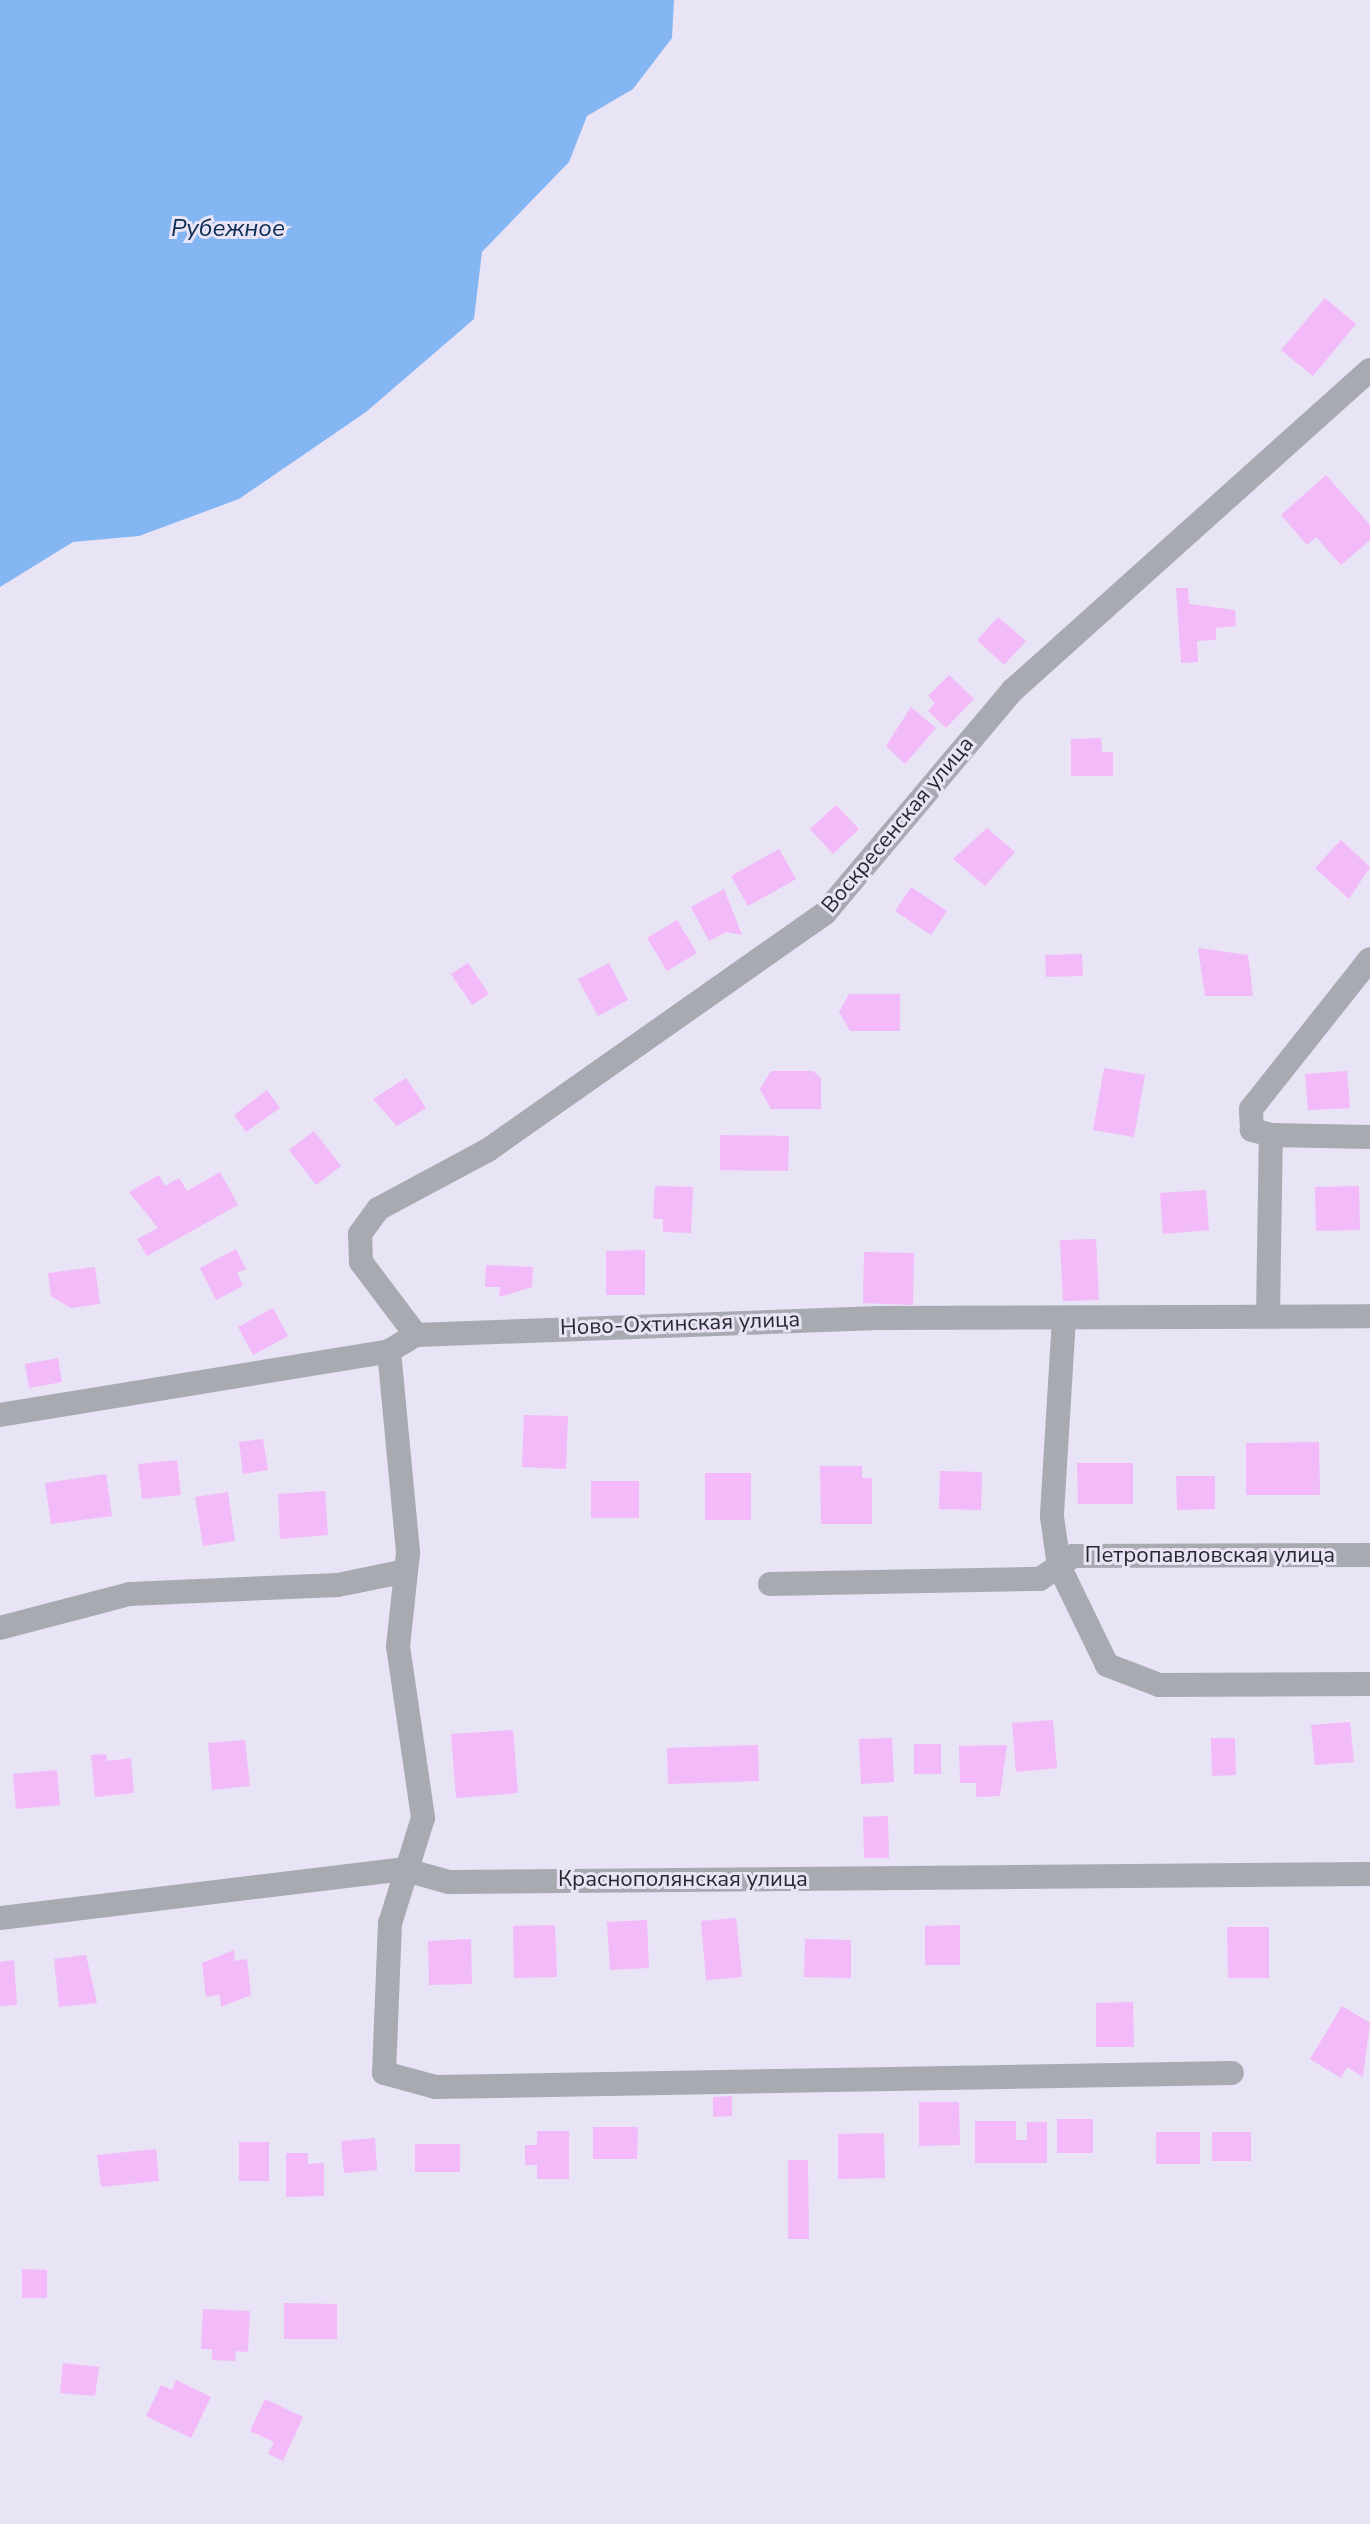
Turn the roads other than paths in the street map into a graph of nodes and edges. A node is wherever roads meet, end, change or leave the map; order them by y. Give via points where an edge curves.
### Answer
1 (1370, 370) edge
2 (1370, 959) edge
3 (1271, 1135) junction
4 (1370, 1137) edge
5 (1268, 1316) junction
6 (1370, 1316) edge
7 (1064, 1318) junction
8 (416, 1335) junction
9 (389, 1351) junction
10 (0, 1415) edge
11 (1370, 1555) edge
12 (1059, 1566) junction
13 (406, 1571) junction
14 (770, 1584) dead end
15 (0, 1628) edge
16 (1370, 1684) edge
17 (402, 1869) junction
18 (1370, 1874) edge
19 (0, 1918) edge
20 (1232, 2073) dead end

1 - 8 street, Воскресенская улица via 1013,690 825,913 488,1150 378,1209 360,1234 361,1262
2 - 3 street via 1258,1095 1249,1122
3 - 4 street
3 - 5 street
5 - 6 street, Ново-Охтинская улица
5 - 7 street, Ново-Охтинская улица
7 - 8 street, Ново-Охтинская улица
7 - 12 street via 1052,1517
8 - 9 street, Ново-Охтинская улица
9 - 10 street, Ново-Охтинская улица
9 - 13 street
11 - 12 street, Петропавловская улица via 1073,1556
12 - 14 street, Петропавловская улица via 1040,1579
12 - 16 street via 1107,1665 1159,1685
13 - 15 street via 338,1585 130,1594
13 - 17 street via 398,1646 423,1818
17 - 18 street, Краснополянская улица via 449,1882
17 - 19 street, Краснополянская улица
17 - 20 street via 390,1923 384,2073 436,2087

